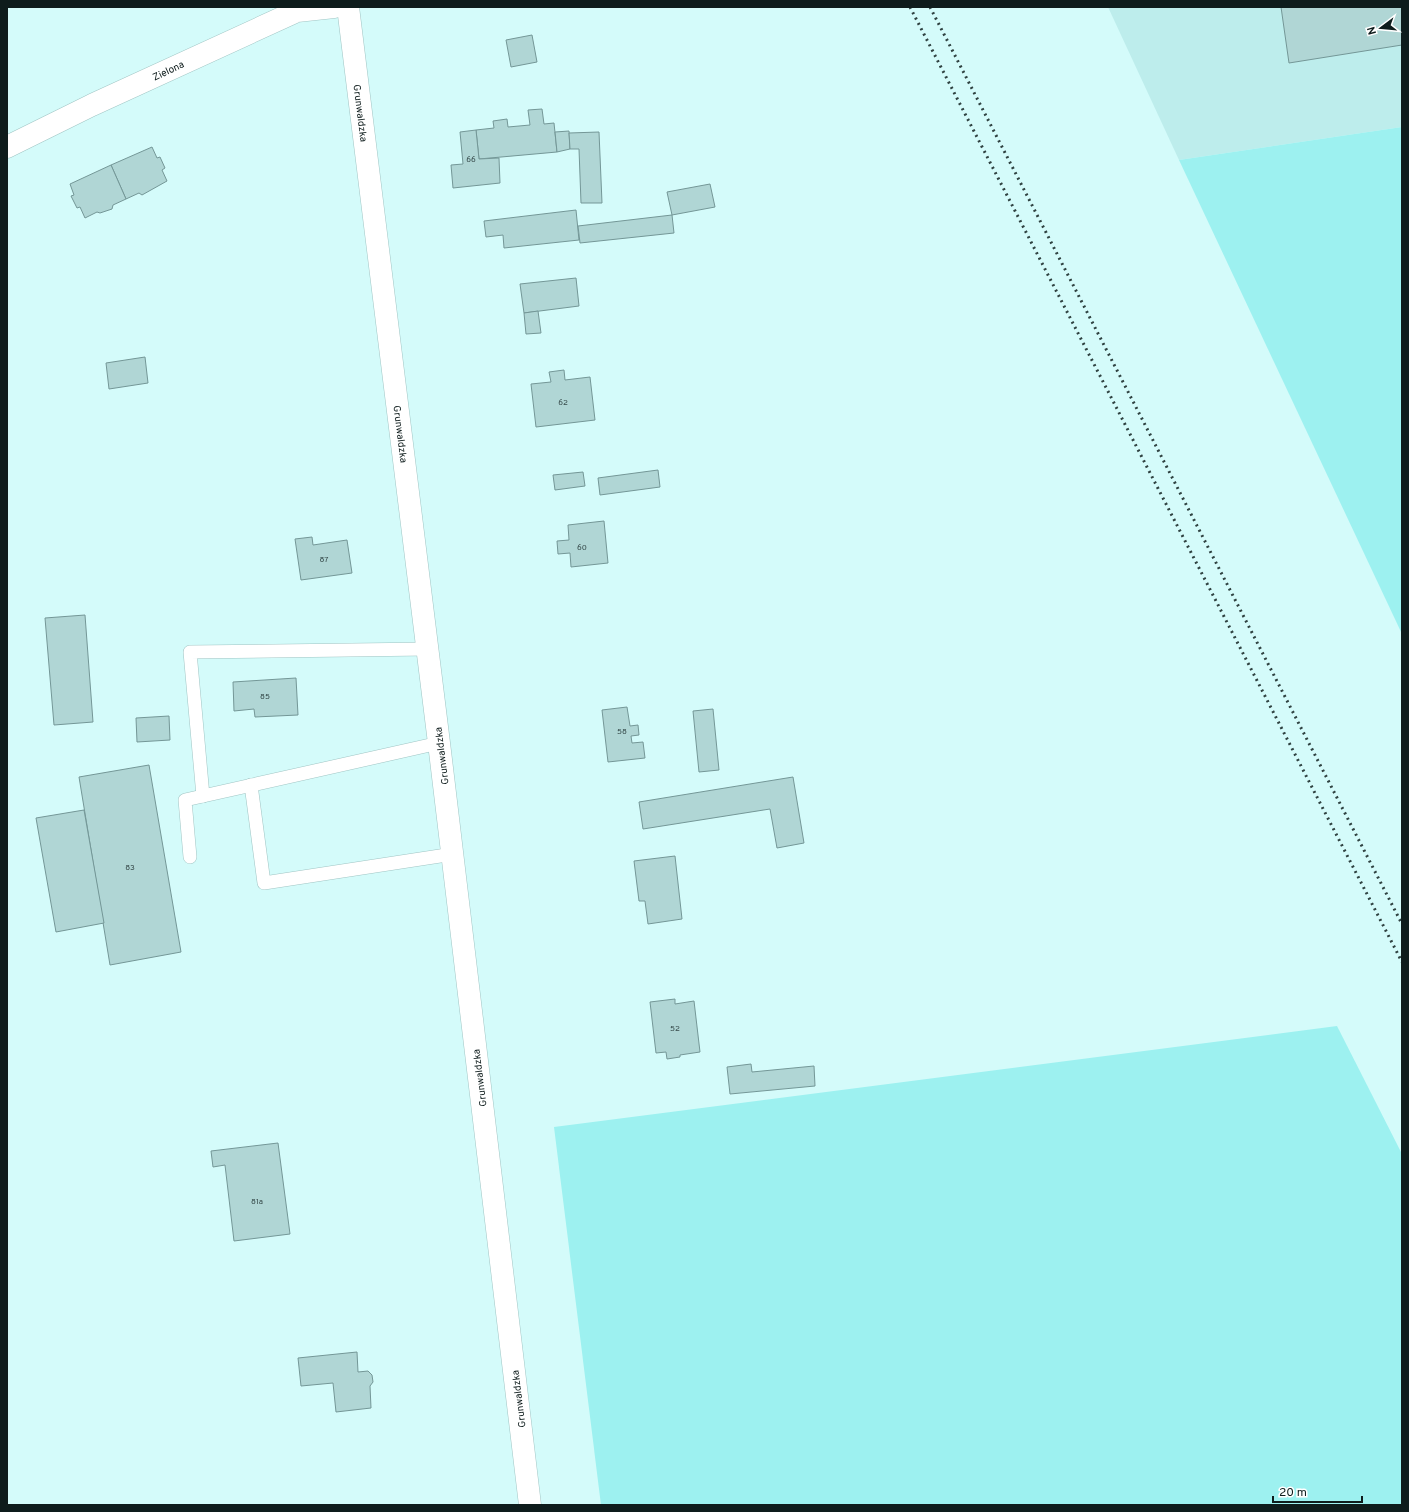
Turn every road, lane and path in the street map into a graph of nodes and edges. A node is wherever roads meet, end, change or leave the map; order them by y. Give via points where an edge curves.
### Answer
1 (334, 7) edge
2 (348, 7) edge
3 (7, 147) edge
4 (428, 648) junction
5 (439, 743) junction
6 (251, 785) junction
7 (203, 796) junction
8 (453, 854) junction
9 (190, 856) dead end
10 (530, 1505) edge

1 - 3 street, Zielona via 297,11
2 - 4 street, Grunwaldzka
4 - 5 street, Grunwaldzka
4 - 7 lane via 190,652
5 - 6 lane
5 - 8 street, Grunwaldzka
6 - 7 lane
6 - 8 lane via 264,883
7 - 9 lane via 185,800
8 - 10 street, Grunwaldzka

